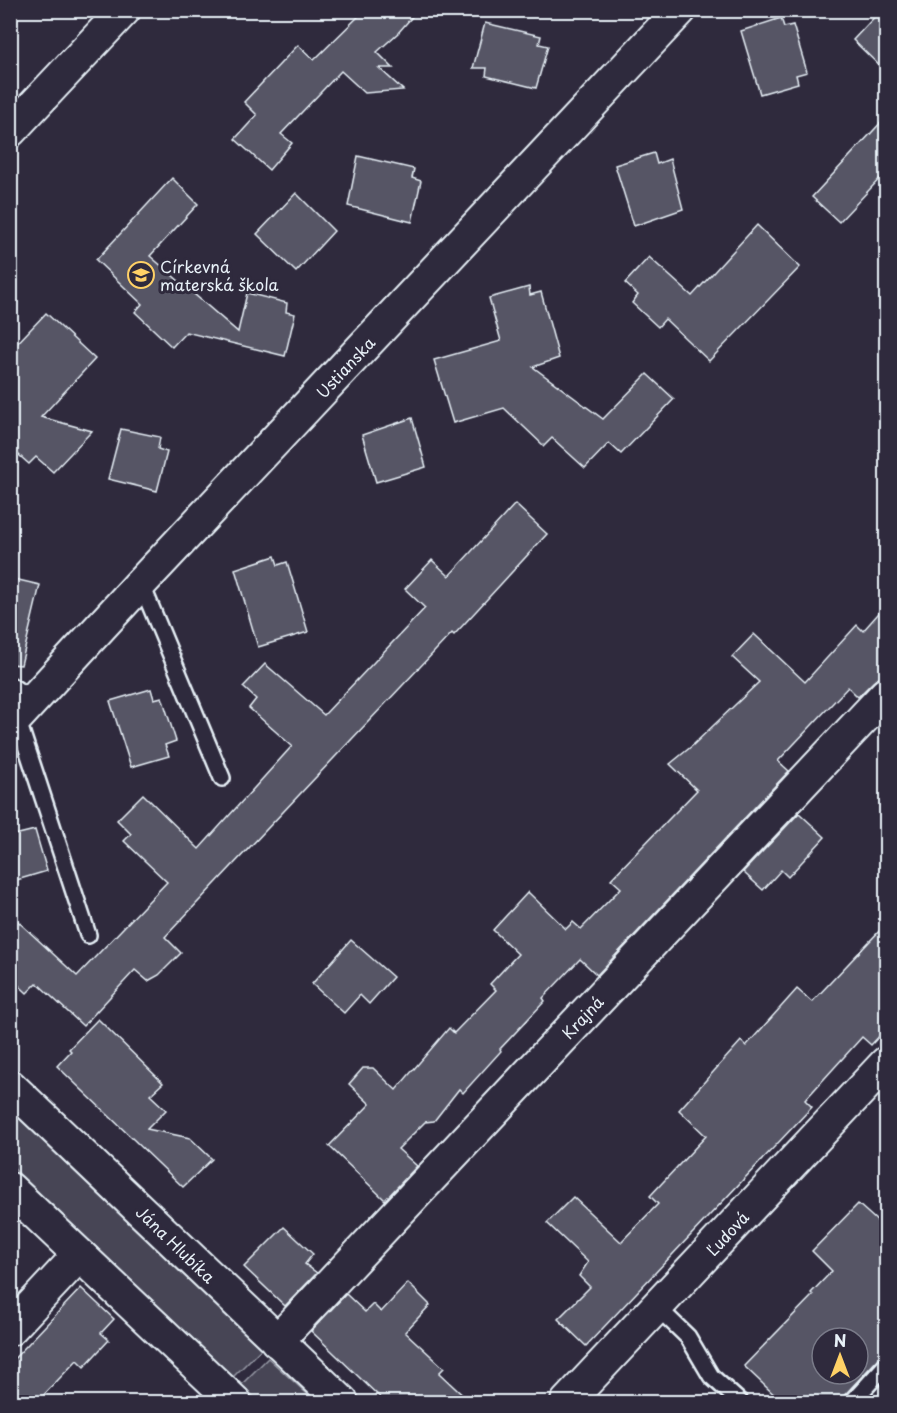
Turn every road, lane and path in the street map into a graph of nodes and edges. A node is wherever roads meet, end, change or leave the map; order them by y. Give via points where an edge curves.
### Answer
1 (124, 10) edge
2 (680, 10) edge
3 (10, 131) edge
4 (141, 583) junction
5 (886, 694) edge
6 (18, 707) edge
7 (222, 778) dead end
8 (88, 935) dead end
9 (886, 1063) edge
10 (10, 1086) edge
11 (10, 1189) edge
12 (79, 1256) junction
13 (657, 1307) junction
14 (10, 1329) edge
15 (277, 1341) junction
16 (886, 1365) edge
17 (236, 1402) edge
18 (342, 1402) edge
19 (567, 1402) edge
20 (740, 1402) edge
21 (852, 1402) edge

1 - 3 street
2 - 4 street, Ustianska
4 - 6 street, Ustianska
4 - 7 lane
5 - 15 street, Krajná
6 - 8 lane
9 - 13 street, Ľudová
10 - 15 street, Jána Hlubíka
11 - 12 street
12 - 14 street
12 - 17 street
13 - 19 street, Ľudová
13 - 20 lane via 688,1337 711,1376
15 - 18 street, Jána Hlubíka
16 - 21 lane

